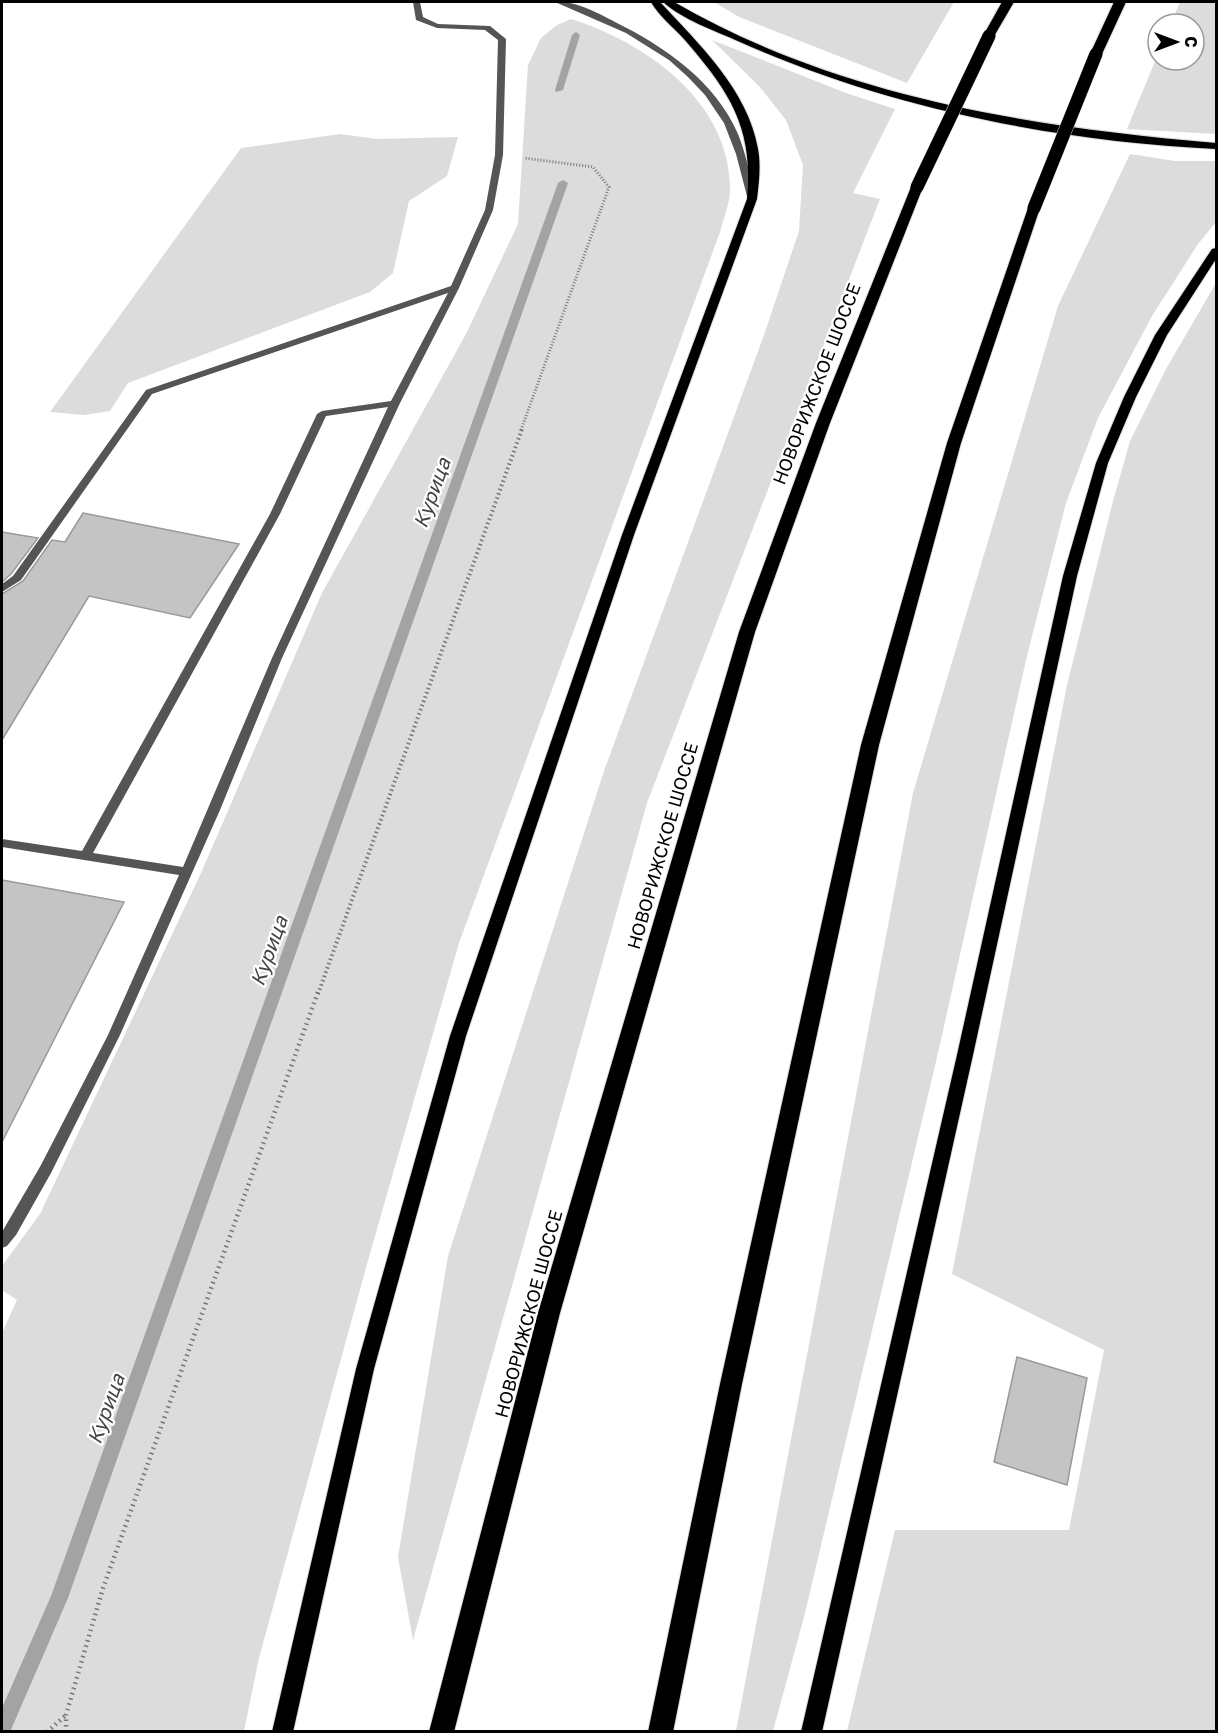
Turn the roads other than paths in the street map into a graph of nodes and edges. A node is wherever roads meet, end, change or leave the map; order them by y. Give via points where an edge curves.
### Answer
1 (416, 2) edge
2 (559, 2) edge
3 (655, 2) edge
4 (668, 2) edge
5 (1008, 2) edge
6 (1120, 2) edge
7 (1216, 146) edge
8 (752, 198) junction
9 (1216, 250) edge
10 (455, 288) junction
11 (395, 403) junction
12 (2, 589) edge
13 (2, 843) edge
14 (85, 856) junction
15 (187, 872) junction
16 (2, 1242) edge
17 (282, 1731) edge
18 (441, 1731) edge
19 (660, 1731) edge
20 (811, 1731) edge

1 - 10 street via 419,18 437,26 487,28 502,39 499,155 489,210
2 - 8 street via 617,26 663,51 700,84 724,115 741,152
3 - 8 main road via 722,80 743,114 755,170
4 - 7 main road via 785,57 854,83 931,104 1071,132
5 - 18 highway, НОВОРИЖСКОЕ ШОССЕ, bridge via 917,187 823,423 747,632 549,1313
6 - 19 highway, bridge via 1034,208 954,443 870,745 730,1384
8 - 17 main road via 628,535 458,1036 365,1369
9 - 20 main road via 1161,335 1130,397 1102,463 1070,576
10 - 11 street
10 - 12 street via 149,392 17,578
11 - 14 street via 322,414 275,514
11 - 15 street via 277,657
13 - 14 street
14 - 15 street
15 - 16 street via 114,1035 46,1169

